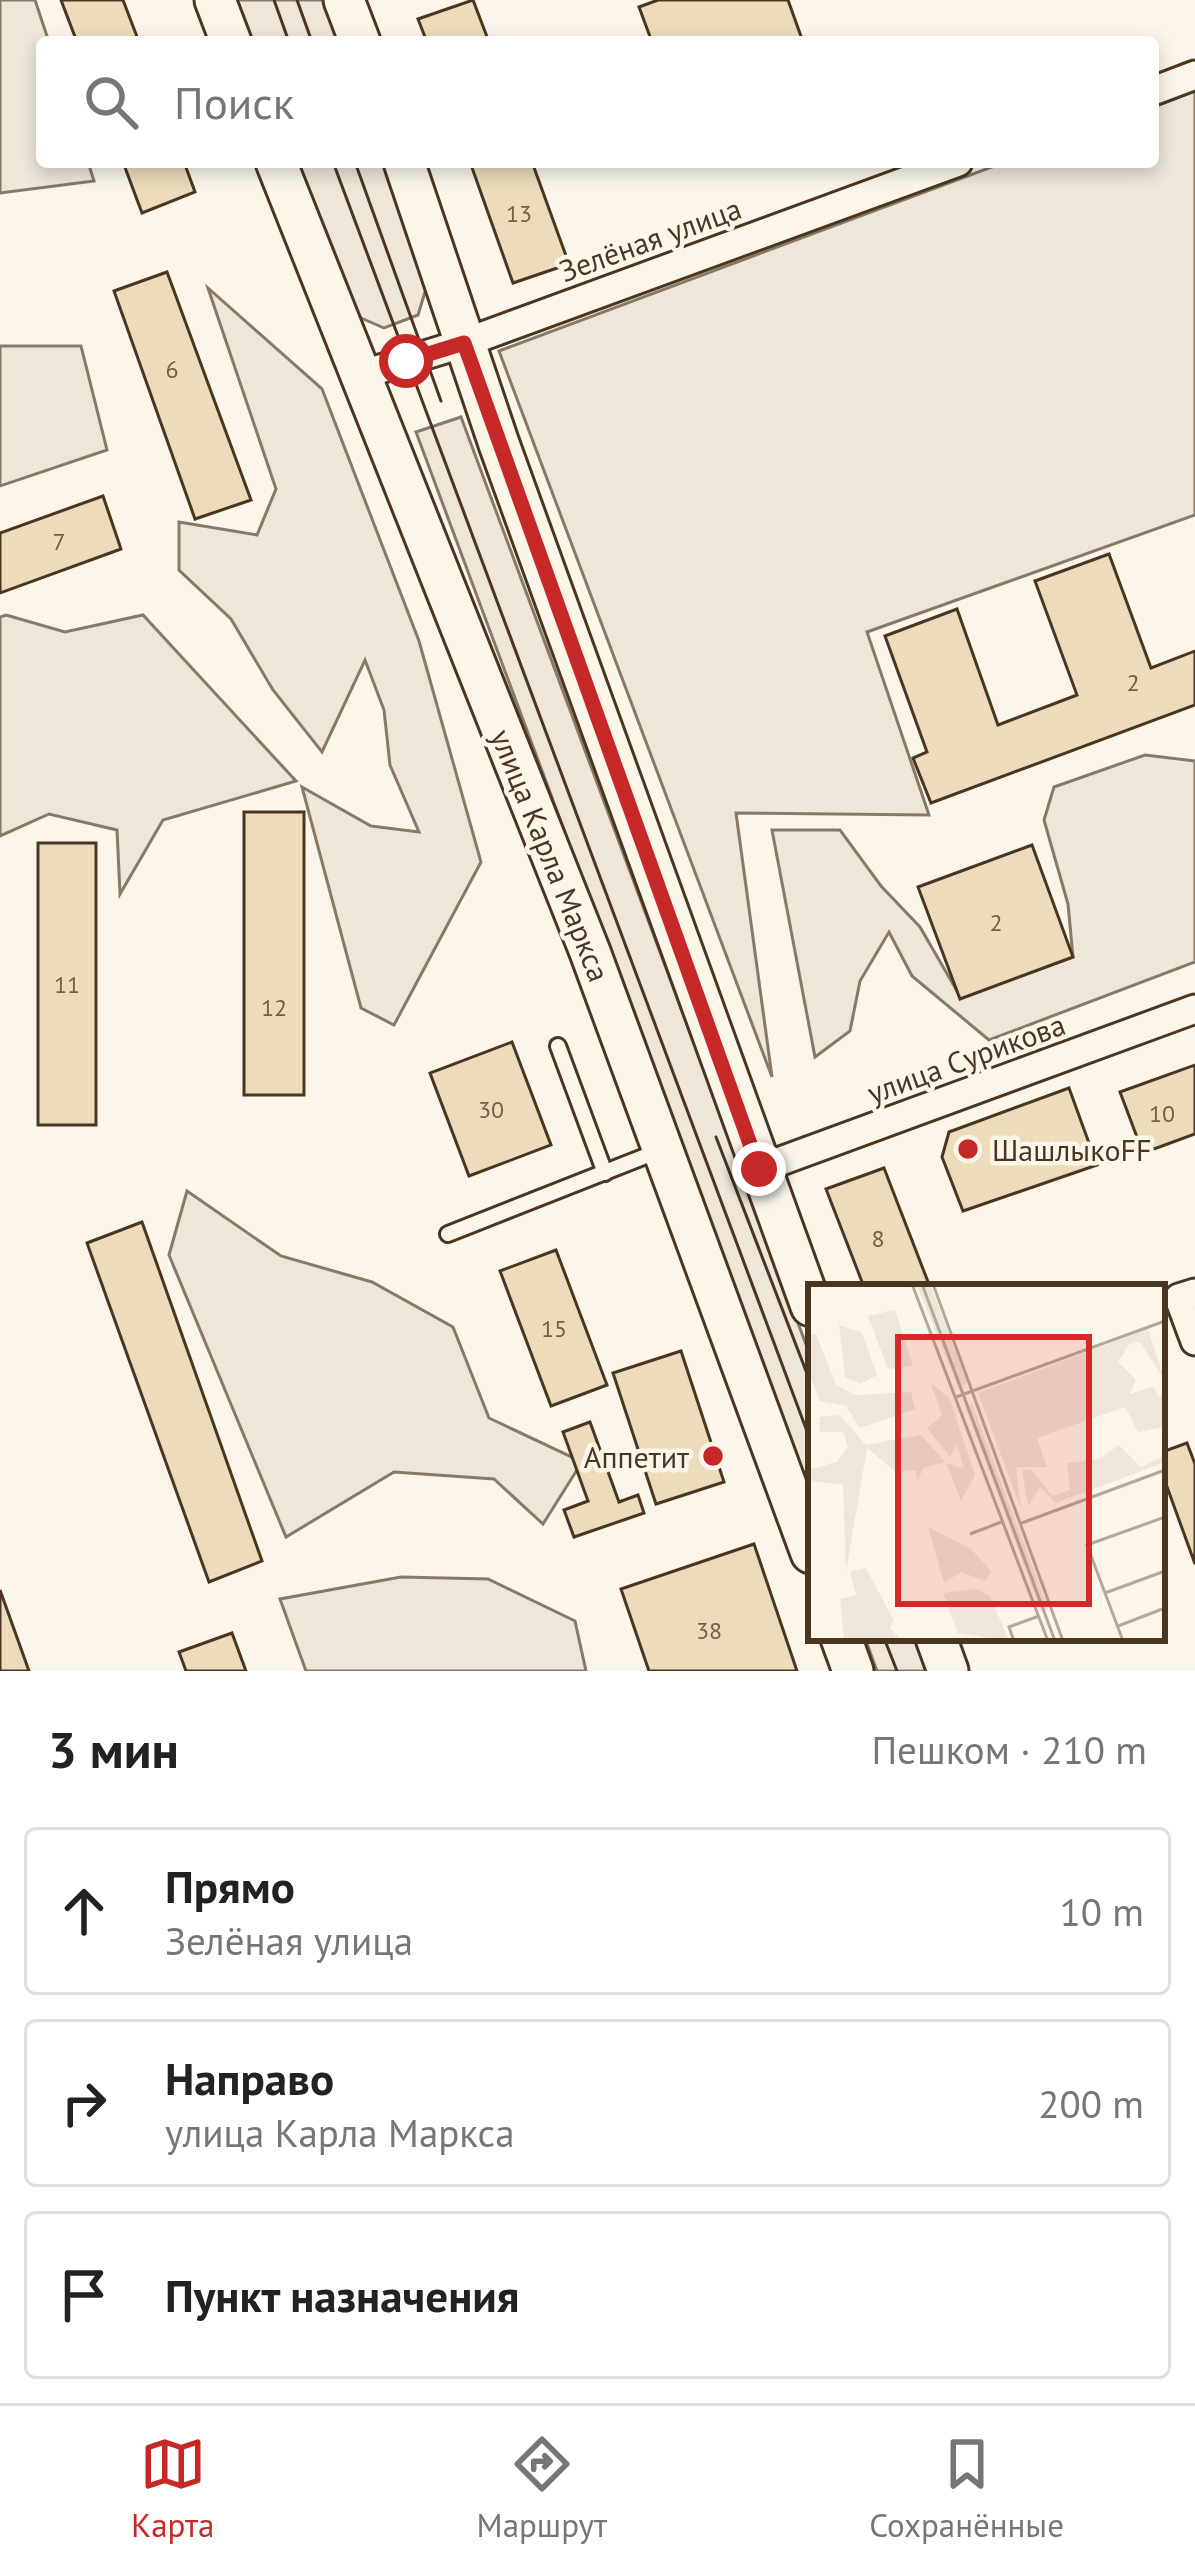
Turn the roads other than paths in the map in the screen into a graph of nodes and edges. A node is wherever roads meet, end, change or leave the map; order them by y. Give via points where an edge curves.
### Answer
1 (215, 0) edge
2 (344, 0) edge
3 (229, 36) edge
4 (358, 36) edge
5 (1195, 75) edge
6 (1159, 89) edge
7 (278, 168) edge
8 (406, 168) edge
9 (942, 168) edge
10 (464, 343) junction
11 (364, 374) junction
12 (1195, 1009) edge
13 (558, 1046) dead end
14 (664, 1149) junction
15 (759, 1169) junction
16 (605, 1173) junction
17 (448, 1234) dead end
18 (1195, 1293) edge
19 (808, 1298) edge
20 (1195, 1341) edge
21 (808, 1545) edge
22 (842, 1641) edge
23 (937, 1641) edge
24 (853, 1671) edge
25 (948, 1671) edge

1 - 3 street
2 - 4 street
5 - 6 street
7 - 11 street, улица Карла Маркса
8 - 10 street
9 - 10 street, Зелёная улица
10 - 11 street, Зелёная улица
10 - 15 street
11 - 14 street, улица Карла Маркса
12 - 15 street, улица Сурикова
13 - 16 lane
14 - 16 lane
14 - 21 street, улица Карла Маркса
15 - 19 street
16 - 17 lane
18 - 20 street via 1179,1298
22 - 24 street
23 - 25 street

